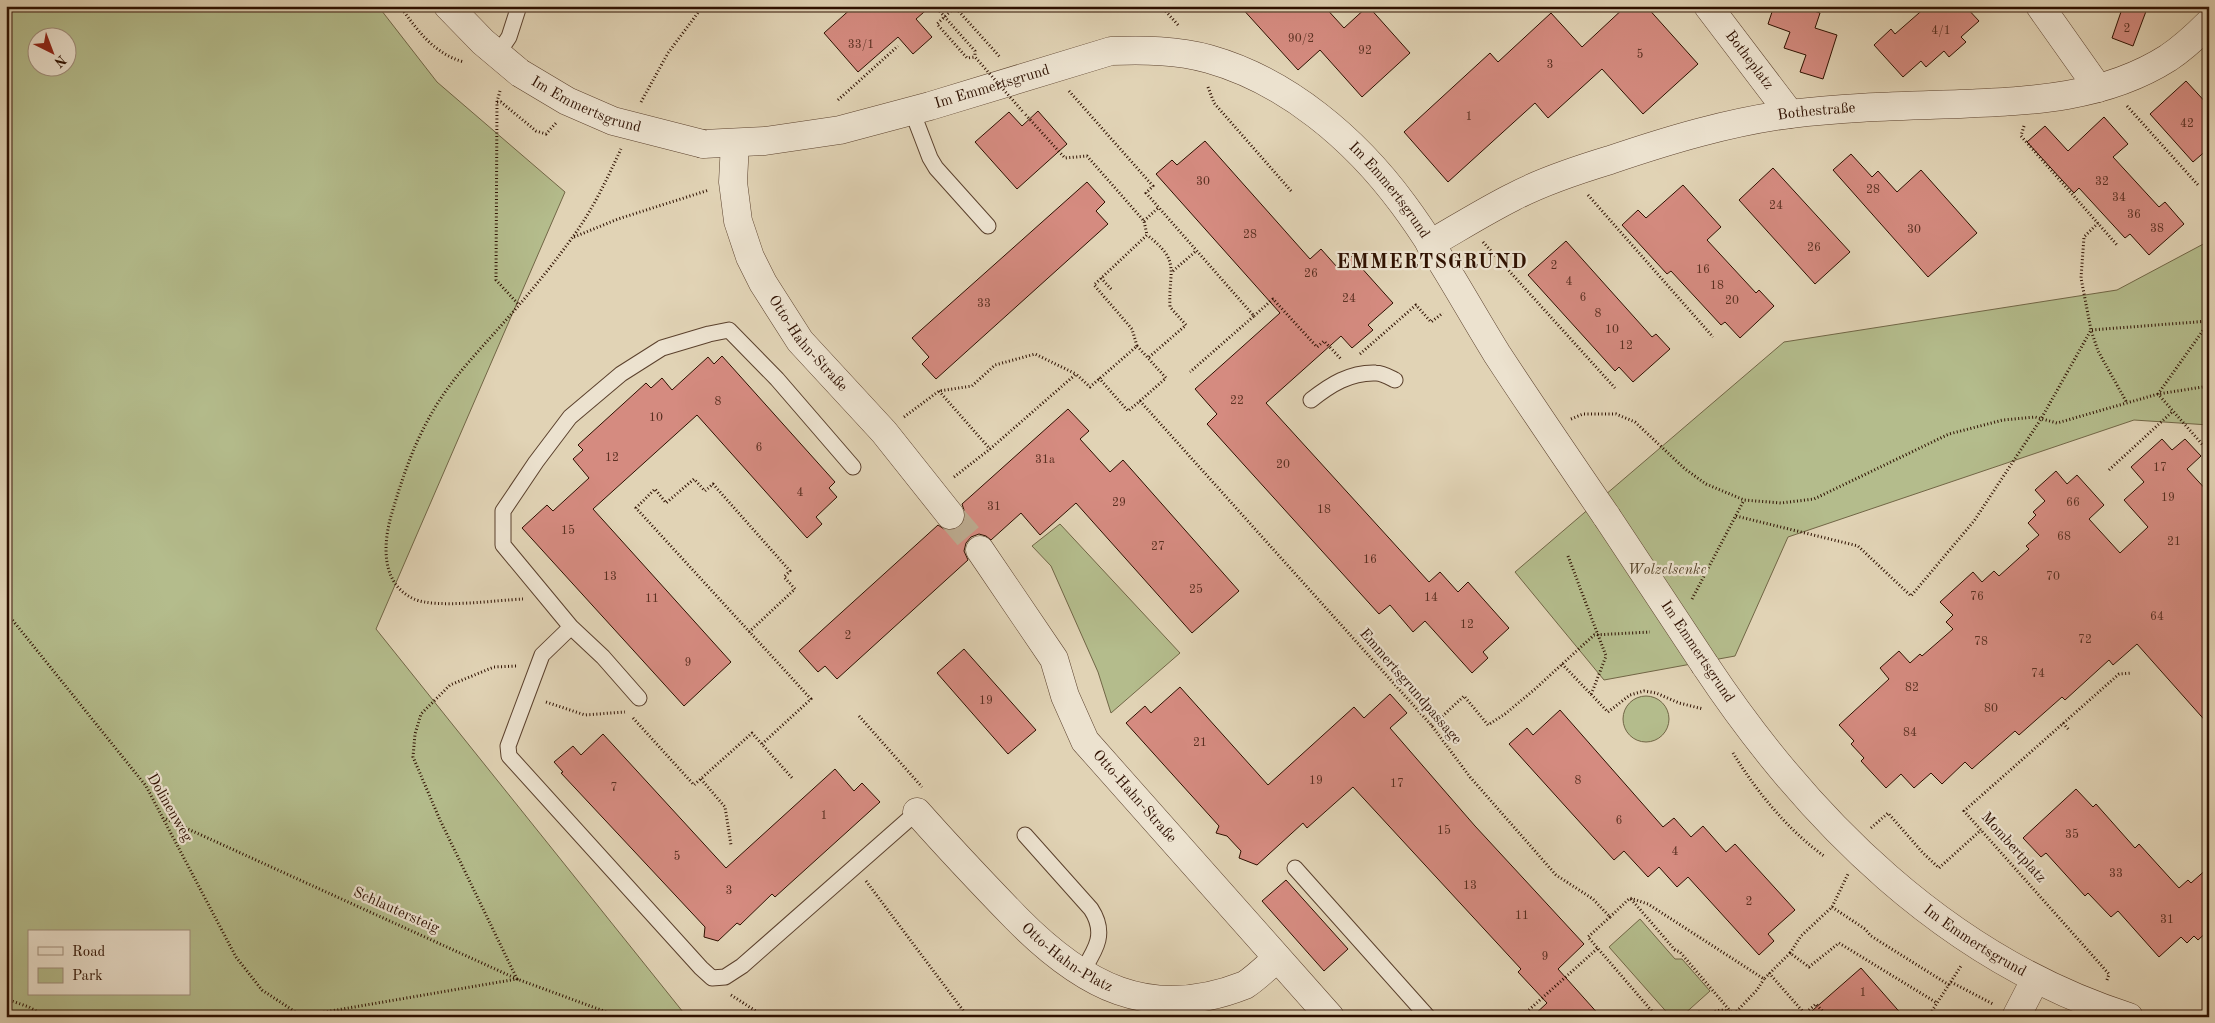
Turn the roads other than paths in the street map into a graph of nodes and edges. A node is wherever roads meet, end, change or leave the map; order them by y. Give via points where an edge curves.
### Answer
1 (448, 6) edge
2 (519, 6) edge
3 (1708, 6) edge
4 (2040, 6) edge
5 (2209, 23) edge
6 (510, 66) junction
7 (2103, 87) junction
8 (912, 111) junction
9 (1790, 114) junction
10 (735, 143) junction
11 (988, 226) dead end
12 (1430, 244) junction
13 (1395, 380) dead end
14 (1311, 400) dead end
15 (853, 466) dead end
16 (942, 505) tunnel mouth
17 (980, 550) tunnel mouth
18 (571, 627) junction
19 (639, 698) dead end
20 (921, 802) joint
21 (1025, 835) dead end
22 (1295, 868) dead end
23 (1277, 958) junction
24 (1080, 975) junction
25 (2036, 980) junction
26 (2007, 1012) edge
27 (1330, 1017) edge
28 (1428, 1017) edge
29 (2129, 1017) edge

1 - 6 street, Im Emmertsgrund
2 - 6 lane via 508,37
3 - 9 street, Botheplatz
4 - 7 street
5 - 7 street, Bothestraße via 2167,59
6 - 10 street, Im Emmertsgrund, bridge via 567,101 614,121 703,144
7 - 9 street, Bothestraße via 2031,101 1850,108
8 - 10 street, Im Emmertsgrund via 840,130
8 - 11 lane via 936,168
8 - 12 street, Im Emmertsgrund via 1111,52 1173,52 1208,59 1270,84 1333,129 1373,168
9 - 12 street, Bothestraße via 1666,141 1569,174 1515,196
10 - 16 street, Otto-Hahn-Straße via 733,182 738,221 750,257 781,315 800,341 884,432
12 - 25 street, Im Emmertsgrund, bridge via 1548,431 1760,744 1851,846 1975,944
13 - 14 lane via 1377,373 1356,376 1334,383
15 - 18 lane via 729,330 662,348 621,374 570,418 503,511 503,545
17 - 23 street, Otto-Hahn-Straße via 1054,659 1065,696 1085,741
18 - 19 lane
18 - 20 lane via 542,654 508,746 509,756 712,978 724,977 742,966 855,866
20 - 24 street, Otto-Hahn-Platz via 972,873 1033,935
21 - 24 lane via 1098,919 1098,942
22 - 28 lane
23 - 24 street, Otto-Hahn-Platz via 1247,984 1221,997 1177,1008 1150,1007 1117,998
23 - 27 street, Otto-Hahn-Straße
25 - 26 street
25 - 29 street, Im Emmertsgrund via 2099,1008

